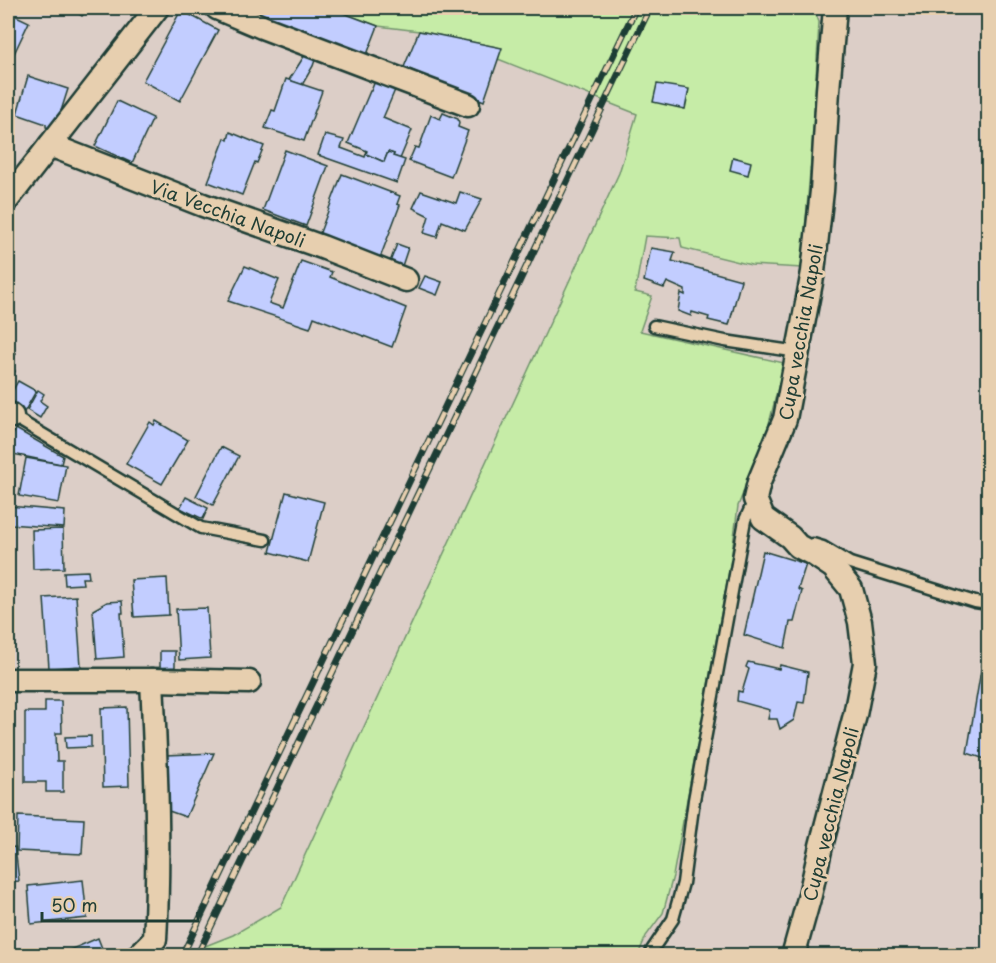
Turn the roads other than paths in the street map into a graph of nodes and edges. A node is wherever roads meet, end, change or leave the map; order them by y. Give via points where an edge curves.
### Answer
1 (157, 8) edge
2 (217, 8) edge
3 (835, 8) edge
4 (468, 105) dead end
5 (50, 145) junction
6 (8, 199) edge
7 (406, 280) dead end
8 (654, 326) dead end
9 (799, 352) junction
10 (10, 414) edge
11 (755, 499) junction
12 (790, 537) junction
13 (266, 540) dead end
14 (988, 604) edge
15 (8, 680) edge
16 (152, 680) junction
17 (249, 682) dead end
18 (140, 954) dead end
19 (650, 956) edge
20 (793, 956) edge

1 - 5 street
2 - 4 street
3 - 9 street, Cupa vecchia Napoli via 822,191
5 - 6 street
5 - 7 street, Via Vecchia Napoli
8 - 9 lane
9 - 11 street, Cupa vecchia Napoli via 785,420
10 - 13 lane via 201,528
11 - 12 street, Cupa vecchia Napoli via 763,518
11 - 19 lane via 745,520 694,800 683,883 672,919
12 - 14 lane via 823,547 850,562
12 - 20 street, Cupa vecchia Napoli via 833,567 851,589 860,622 864,663 855,715
15 - 16 street
16 - 17 street
16 - 18 street via 158,888 155,939

